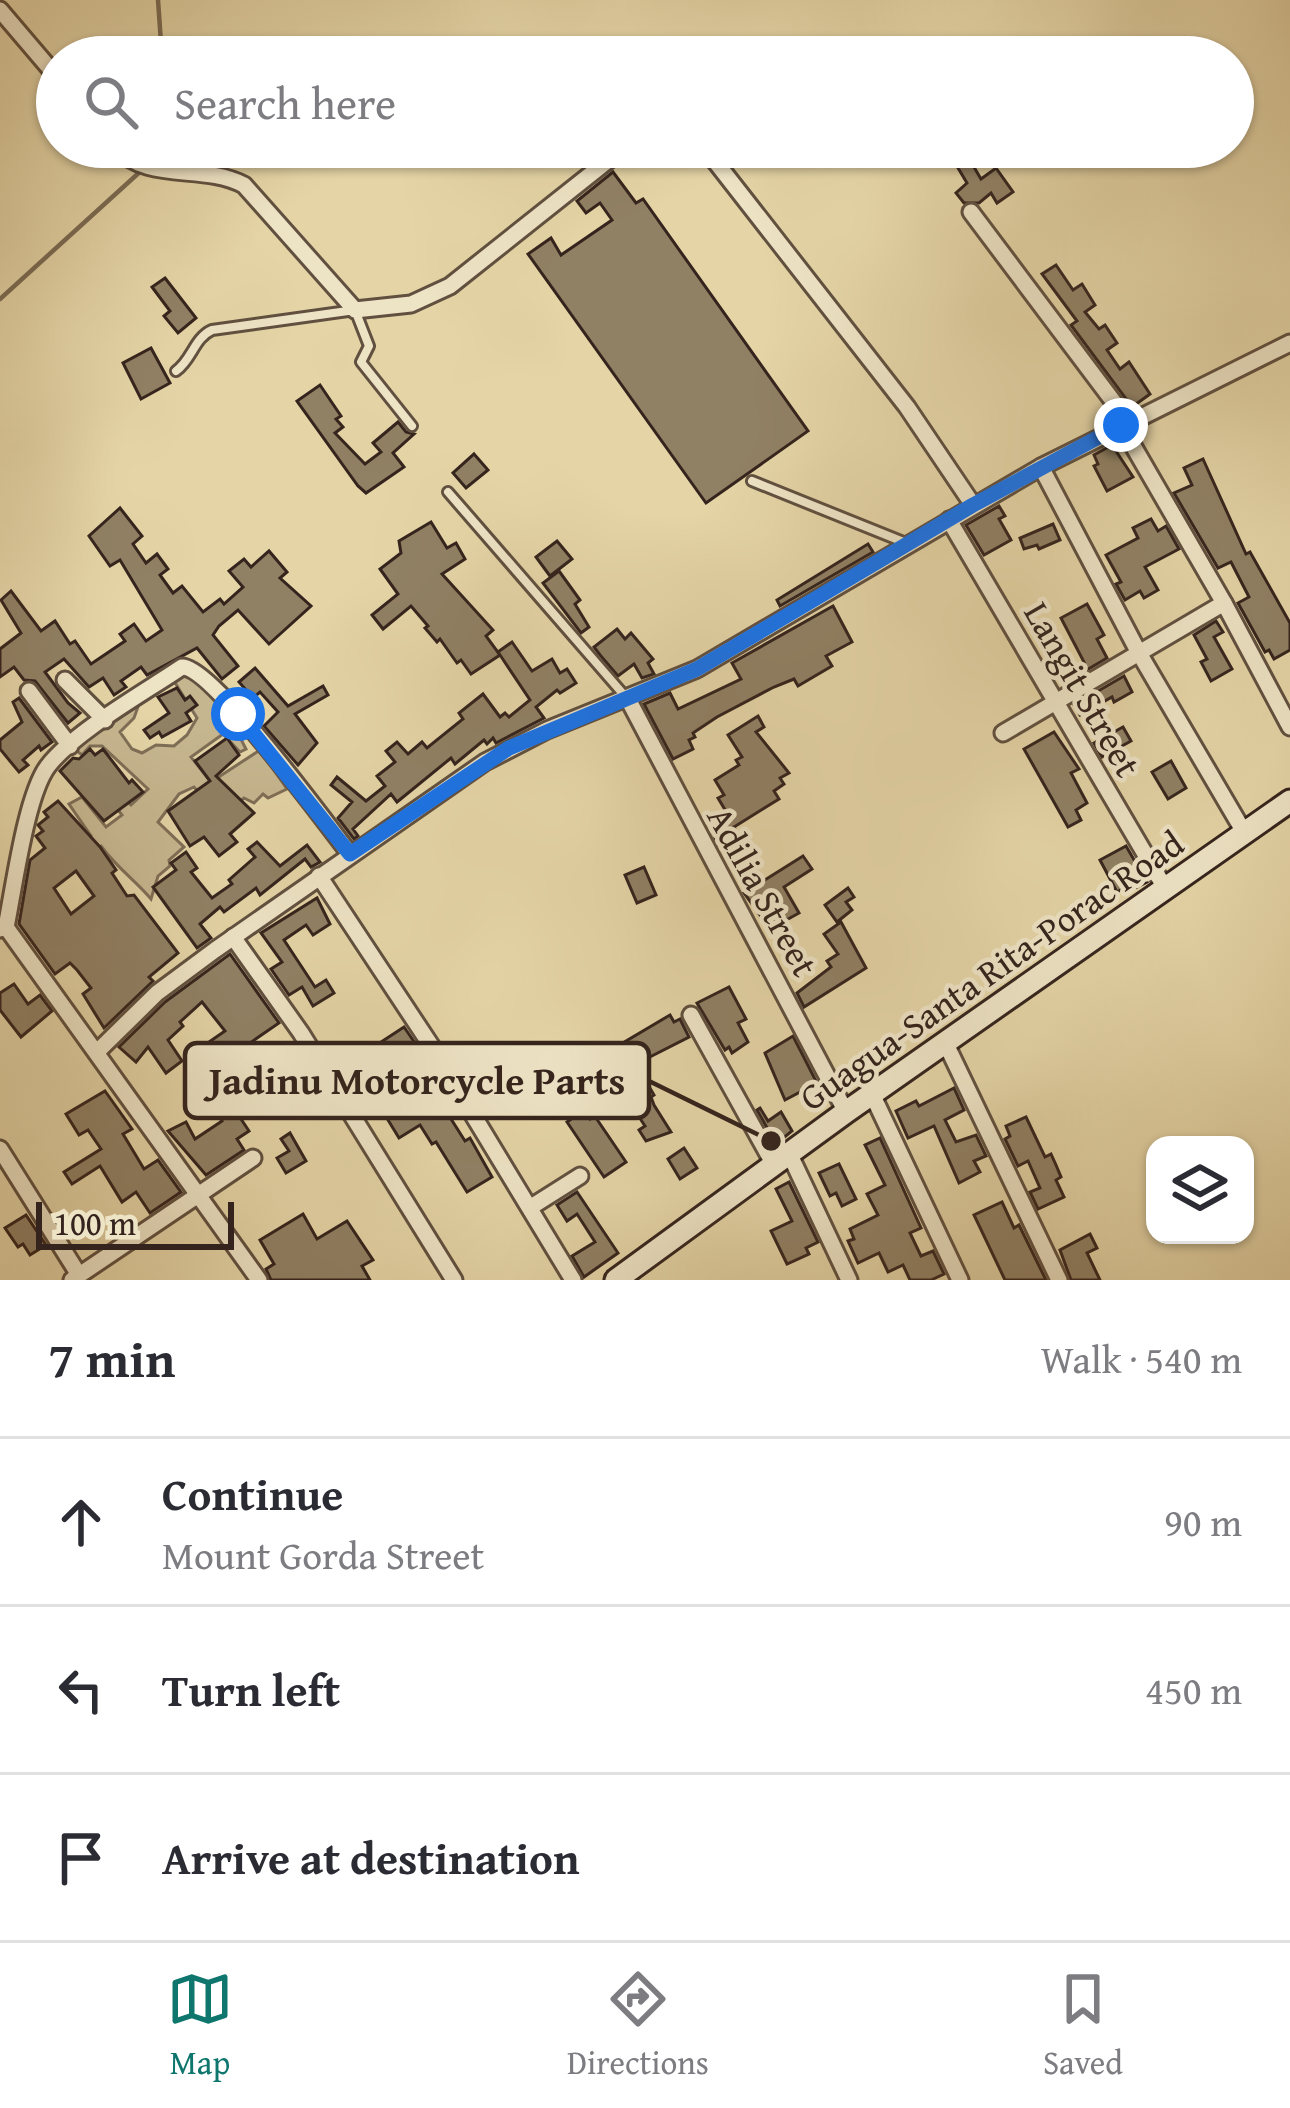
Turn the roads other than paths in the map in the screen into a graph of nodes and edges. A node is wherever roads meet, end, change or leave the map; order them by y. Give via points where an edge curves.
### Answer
1 (0, 10) edge
2 (36, 52) edge
3 (156, 168) edge
4 (600, 168) edge
5 (720, 168) edge
6 (971, 212) dead end
7 (356, 310) junction
8 (1290, 343) edge
9 (176, 370) dead end
10 (1125, 423) junction
11 (412, 426) dead end
12 (1040, 467) junction
13 (752, 482) dead end
14 (448, 492) dead end
15 (973, 505) junction
16 (949, 520) junction
17 (908, 544) junction
18 (1224, 602) junction
19 (1139, 653) junction
20 (64, 680) dead end
21 (29, 692) dead end
22 (628, 699) junction
23 (1057, 702) junction
24 (105, 720) junction
25 (1290, 727) edge
26 (1004, 734) dead end
27 (70, 746) junction
28 (1290, 801) edge
29 (1244, 832) junction
30 (350, 854) junction
31 (319, 877) junction
32 (1165, 888) junction
33 (3, 928) edge
34 (233, 937) junction
35 (692, 1015) dead end
36 (946, 1044) junction
37 (98, 1051) junction
38 (872, 1094) junction
39 (846, 1112) junction
40 (0, 1150) edge
41 (253, 1158) dead end
42 (781, 1158) junction
43 (580, 1176) dead end
44 (200, 1195) junction
45 (531, 1207) junction
46 (75, 1277) edge
47 (259, 1280) edge
48 (454, 1280) edge
49 (573, 1280) edge
50 (616, 1280) edge
51 (849, 1280) edge
52 (960, 1280) edge
53 (1059, 1280) edge

1 - 2 street
3 - 7 street via 244,185
4 - 7 street via 451,286 411,304
5 - 15 street
6 - 10 street
7 - 9 lane via 212,330
7 - 11 lane via 369,346 361,362
8 - 10 street
10 - 12 street
10 - 18 street
12 - 15 street
12 - 19 street
13 - 17 lane
14 - 22 lane
15 - 16 street
16 - 17 street
16 - 23 street, Langit Street
17 - 22 street via 697,669
18 - 19 street
18 - 25 street
19 - 23 street
19 - 29 street
20 - 24 street
21 - 27 street
22 - 30 street via 509,748
22 - 39 street, Adilia Street
23 - 26 street
23 - 32 street, Langit Street
24 - 27 street
24 - 30 street via 182,667 195,669
27 - 33 street via 41,778
28 - 29 main road, Guagua-Santa Rita-Porac Road
29 - 32 main road, Guagua-Santa Rita-Porac Road
30 - 31 street
31 - 34 street
31 - 45 street
32 - 36 main road, Guagua-Santa Rita-Porac Road
33 - 37 street
34 - 37 street
34 - 48 street via 302,1033
35 - 42 street
36 - 38 main road, Guagua-Santa Rita-Porac Road
36 - 53 street
37 - 44 street
38 - 39 main road, Guagua-Santa Rita-Porac Road
38 - 52 street
39 - 42 main road, Guagua-Santa Rita-Porac Road
40 - 46 street
41 - 44 street
42 - 50 main road, Guagua-Santa Rita-Porac Road
42 - 51 street
43 - 45 street
44 - 46 street
44 - 47 street
45 - 49 street

